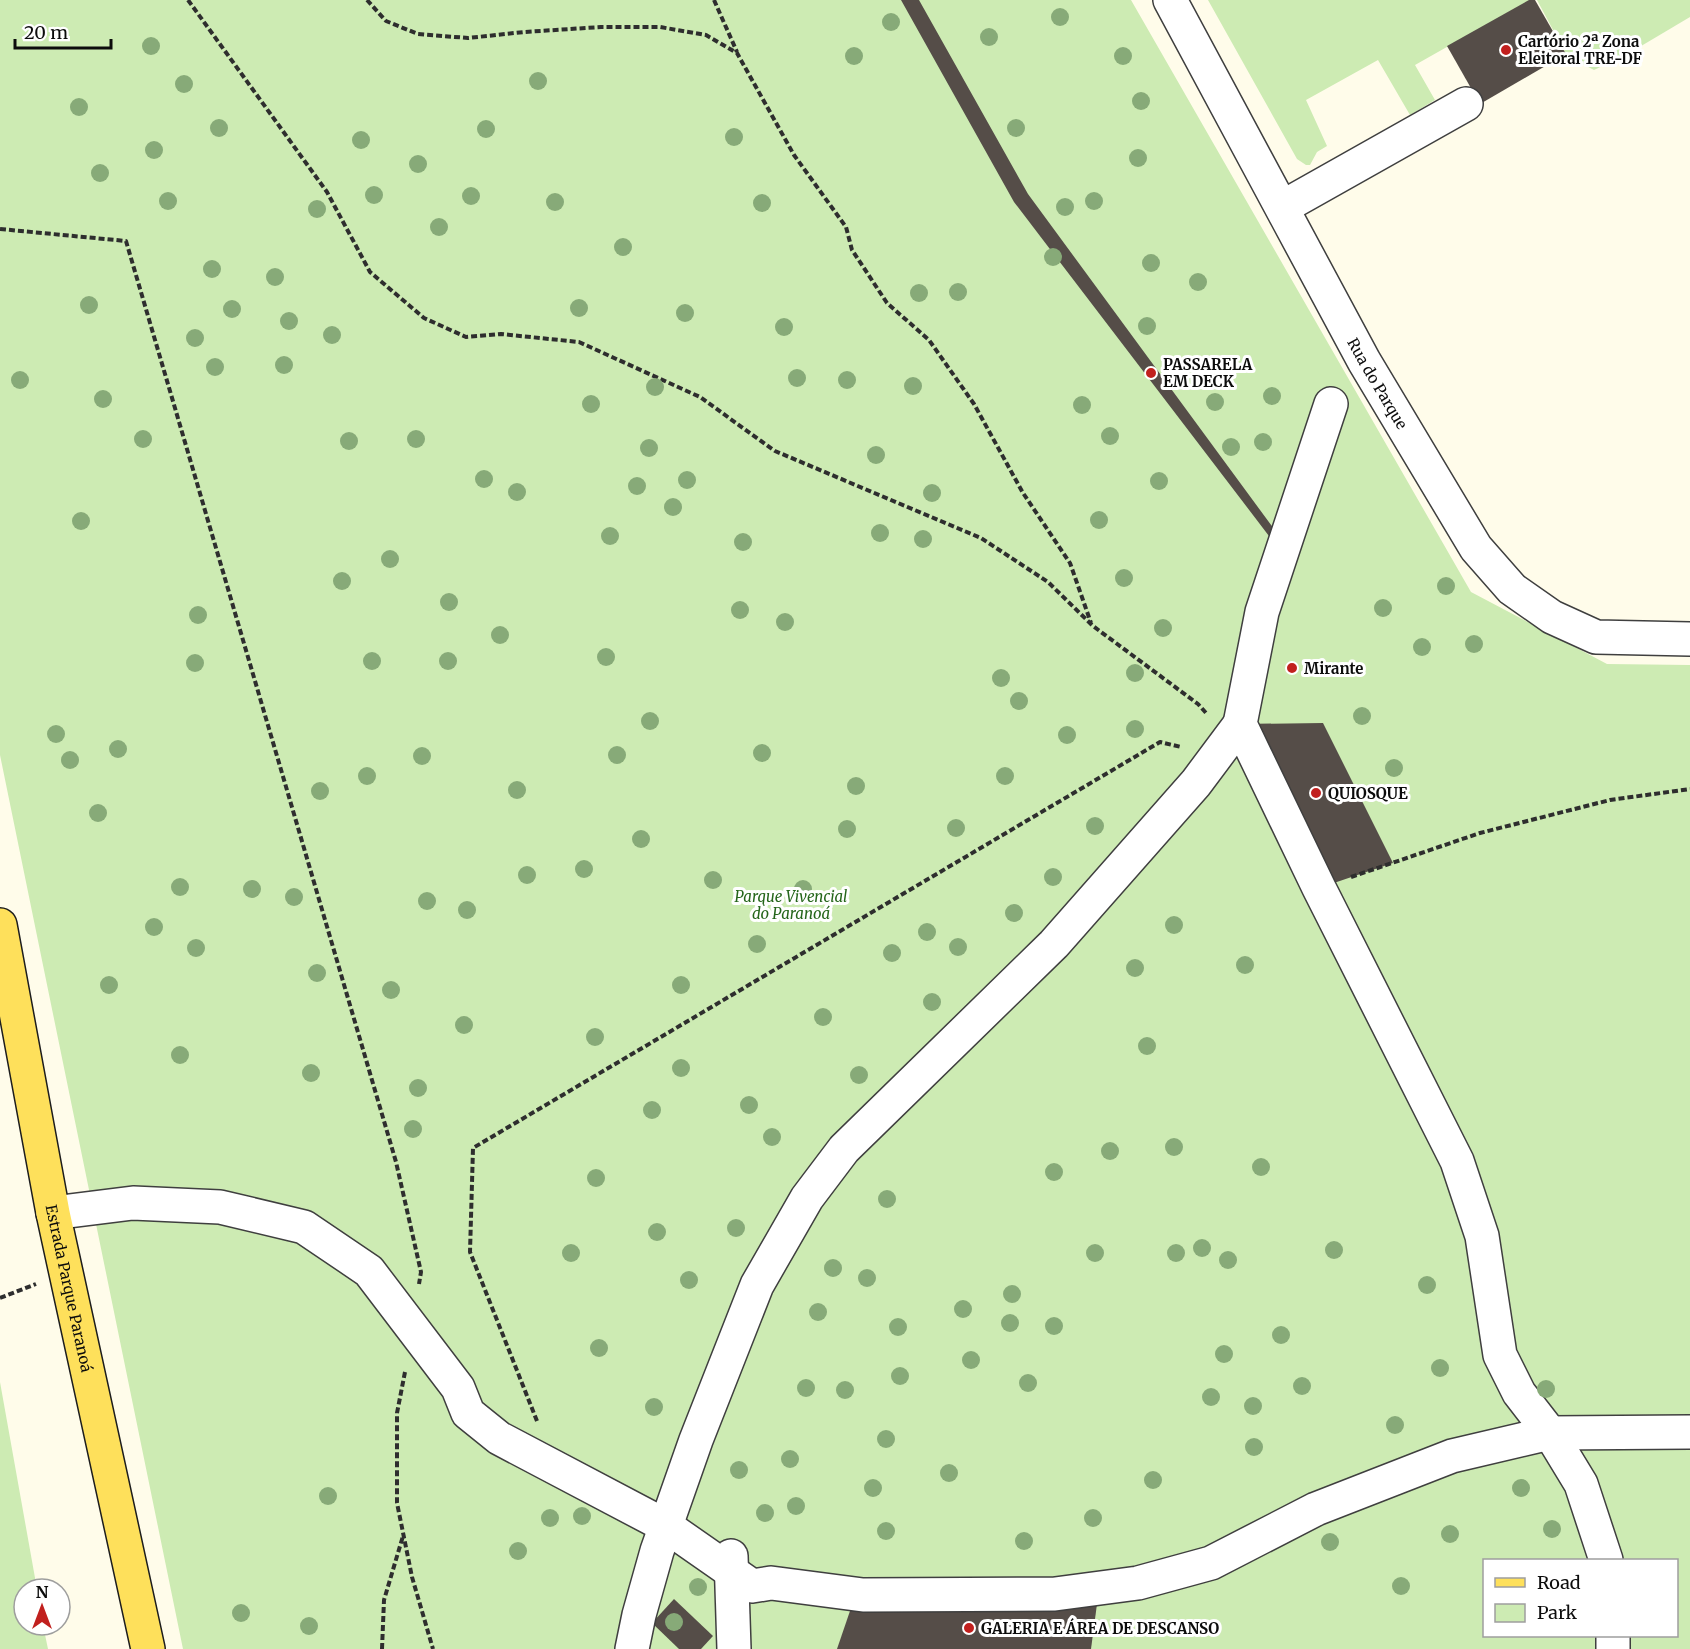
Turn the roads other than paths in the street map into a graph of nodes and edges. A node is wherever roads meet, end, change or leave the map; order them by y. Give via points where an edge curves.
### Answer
1 (1170, 0) edge
2 (1466, 104) dead end
3 (1283, 207) junction
4 (1331, 404) dead end
5 (1690, 639) edge
6 (1229, 739) junction
7 (0, 926) edge
8 (53, 1213) junction
9 (458, 1388) junction
10 (1690, 1432) edge
11 (1550, 1433) junction
12 (669, 1518) junction
13 (1606, 1559) edge
14 (747, 1573) junction
15 (148, 1649) edge
16 (632, 1649) edge
17 (734, 1649) edge
18 (755, 1649) edge

1 - 3 street, Rua do Parque
2 - 3 street
3 - 5 street, Rua do Parque via 1364,361 1476,548 1512,589 1552,617 1596,637
4 - 6 street via 1262,612
6 - 11 street via 1319,888 1457,1161 1482,1236 1500,1355 1519,1393
6 - 12 street via 1196,783 1054,944 844,1149 807,1198 757,1285
7 - 8 main road, Estrada Parque Paranoá
8 - 9 street via 133,1203 220,1207 304,1227 369,1271
8 - 15 main road, Estrada Parque Paranoá
9 - 12 street
9 - 12 street via 468,1413 499,1438
10 - 11 street
11 - 13 street via 1581,1484
11 - 14 street via 1452,1456 1316,1509 1211,1563 1138,1583 1055,1594 863,1596
12 - 14 street
12 - 16 street
14 - 17 street
14 - 18 street

